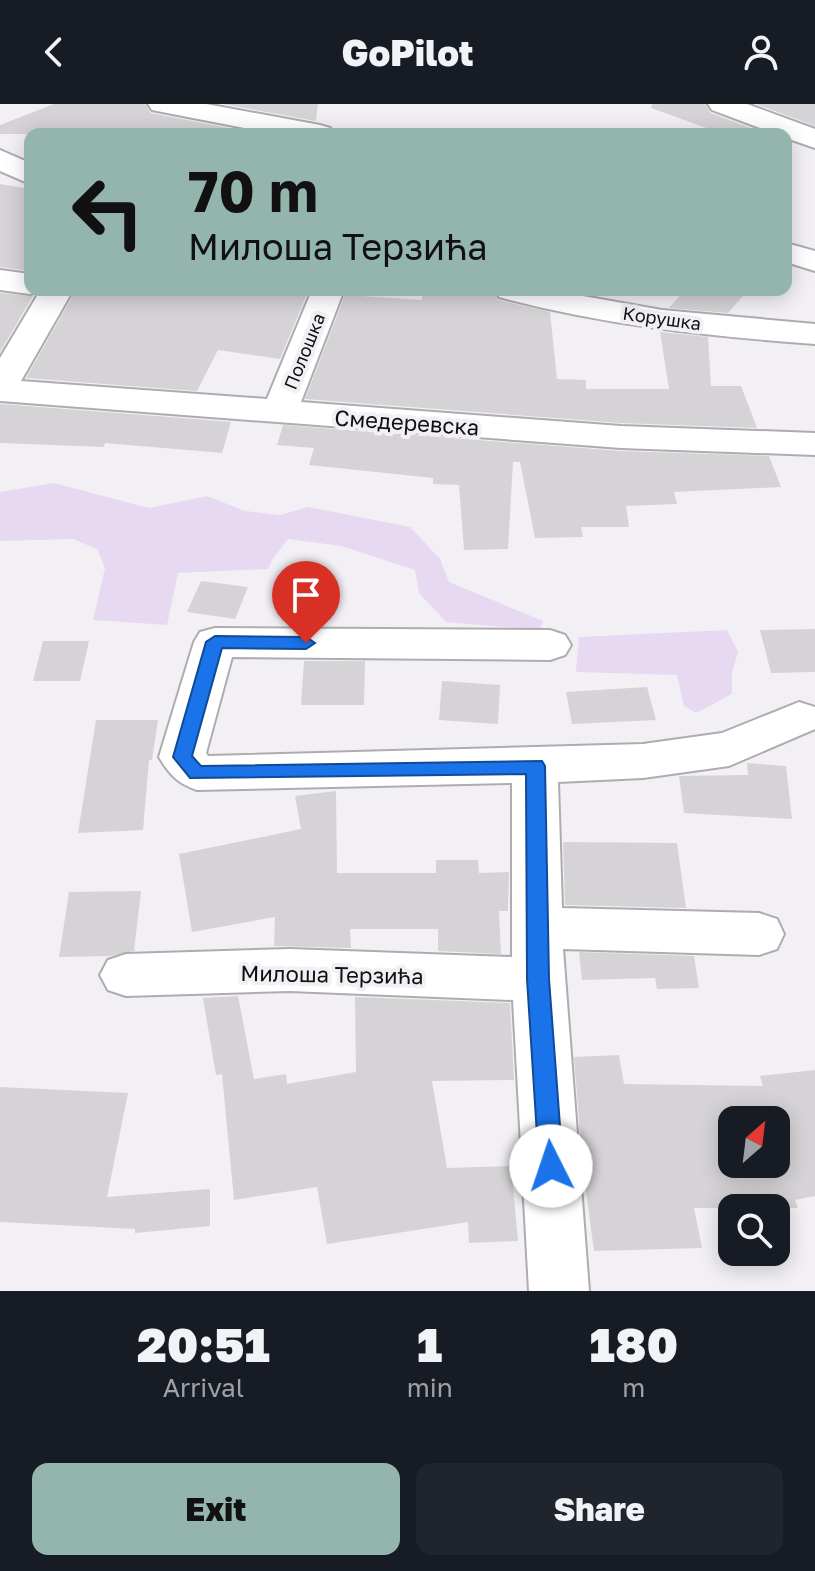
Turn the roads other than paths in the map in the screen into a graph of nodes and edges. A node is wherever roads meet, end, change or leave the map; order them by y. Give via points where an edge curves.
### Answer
1 (162, 104) edge
2 (722, 104) edge
3 (288, 128) edge
4 (786, 128) edge
5 (792, 130) edge
6 (815, 139) edge
7 (0, 159) edge
8 (24, 172) edge
9 (792, 254) edge
10 (815, 261) edge
11 (0, 280) edge
12 (24, 283) edge
13 (54, 296) edge
14 (326, 296) edge
15 (536, 296) edge
16 (815, 334) edge
17 (0, 388) edge
18 (279, 413) junction
19 (815, 444) edge
20 (550, 645) dead end
21 (799, 718) dead end
22 (535, 766) junction
23 (539, 928) junction
24 (759, 934) dead end
25 (126, 975) dead end
26 (538, 979) junction
27 (559, 1291) edge

1 - 3 street
2 - 4 street
5 - 6 street
7 - 8 street
9 - 10 street
11 - 12 street
13 - 17 street
14 - 18 street, Полошка
15 - 16 street, Корушка via 669,320
17 - 18 street, Смедеревска
18 - 19 street, Смедеревска via 621,437
20 - 22 street via 215,642 182,757 197,773
21 - 22 street via 729,749 643,761
22 - 23 street
23 - 24 street
23 - 26 street
25 - 26 street, Милоша Терзића via 290,970
26 - 27 street

